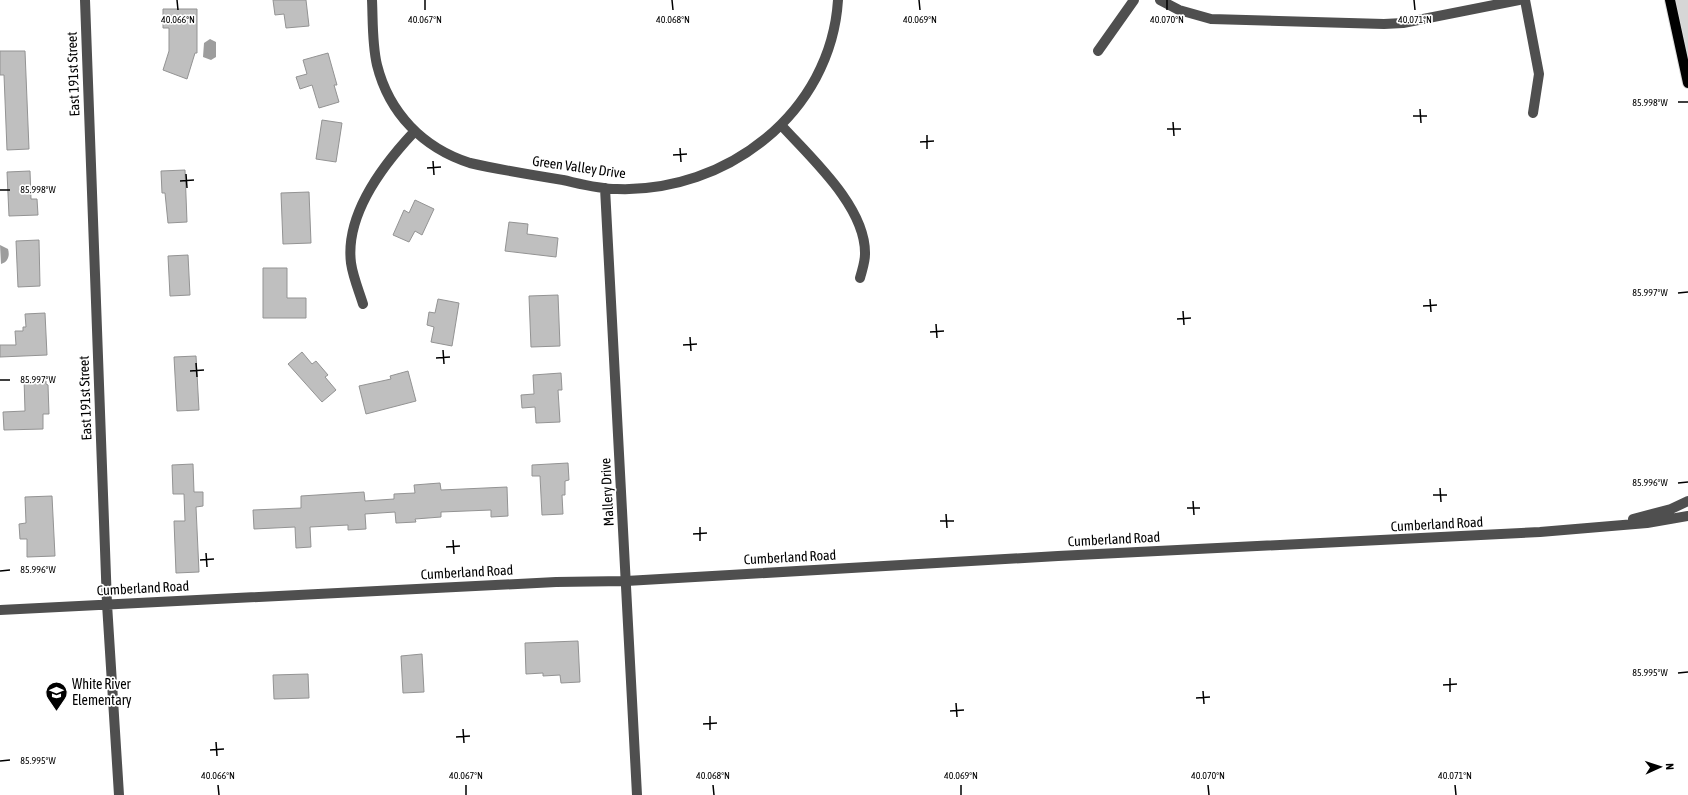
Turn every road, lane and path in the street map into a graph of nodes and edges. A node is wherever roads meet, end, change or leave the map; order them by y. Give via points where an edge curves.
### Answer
1 (85, 0) edge
2 (372, 0) edge
3 (838, 0) edge
4 (1134, 0) edge
5 (1160, 0) edge
6 (1519, 0) edge
7 (1525, 0) edge
8 (1670, 0) edge
9 (1098, 51) dead end
10 (1688, 83) edge
11 (1534, 113) dead end
12 (781, 126) junction
13 (414, 132) junction
14 (605, 188) junction
15 (860, 278) dead end
16 (363, 304) dead end
17 (1688, 501) edge
18 (1688, 516) edge
19 (1582, 529) junction
20 (626, 581) junction
21 (107, 604) junction
22 (0, 610) edge
23 (119, 795) edge
24 (637, 795) edge

1 - 21 street, East 191st Street
2 - 13 street, Green Valley Drive via 377,64 394,104
3 - 12 street, Green Valley Drive via 830,44 819,73 808,92
4 - 9 street
5 - 6 street via 1185,12 1211,19 1384,24 1403,23
7 - 11 street via 1539,74
8 - 10 main road
12 - 14 street, Green Valley Drive via 763,142 732,162 688,181 658,187
12 - 15 street via 823,171 853,212 862,232 864,244 865,262
13 - 14 street, Green Valley Drive via 458,159 470,163
13 - 16 street via 387,163 354,225 351,237 351,264
14 - 20 street, Mallery Drive
17 - 19 street, Cumberland Road via 1642,517
18 - 19 street, Cumberland Road
19 - 20 street, Cumberland Road
20 - 21 street, Cumberland Road
20 - 24 street, Mallery Drive
21 - 22 street, Cumberland Road
21 - 23 street, East 191st Street

